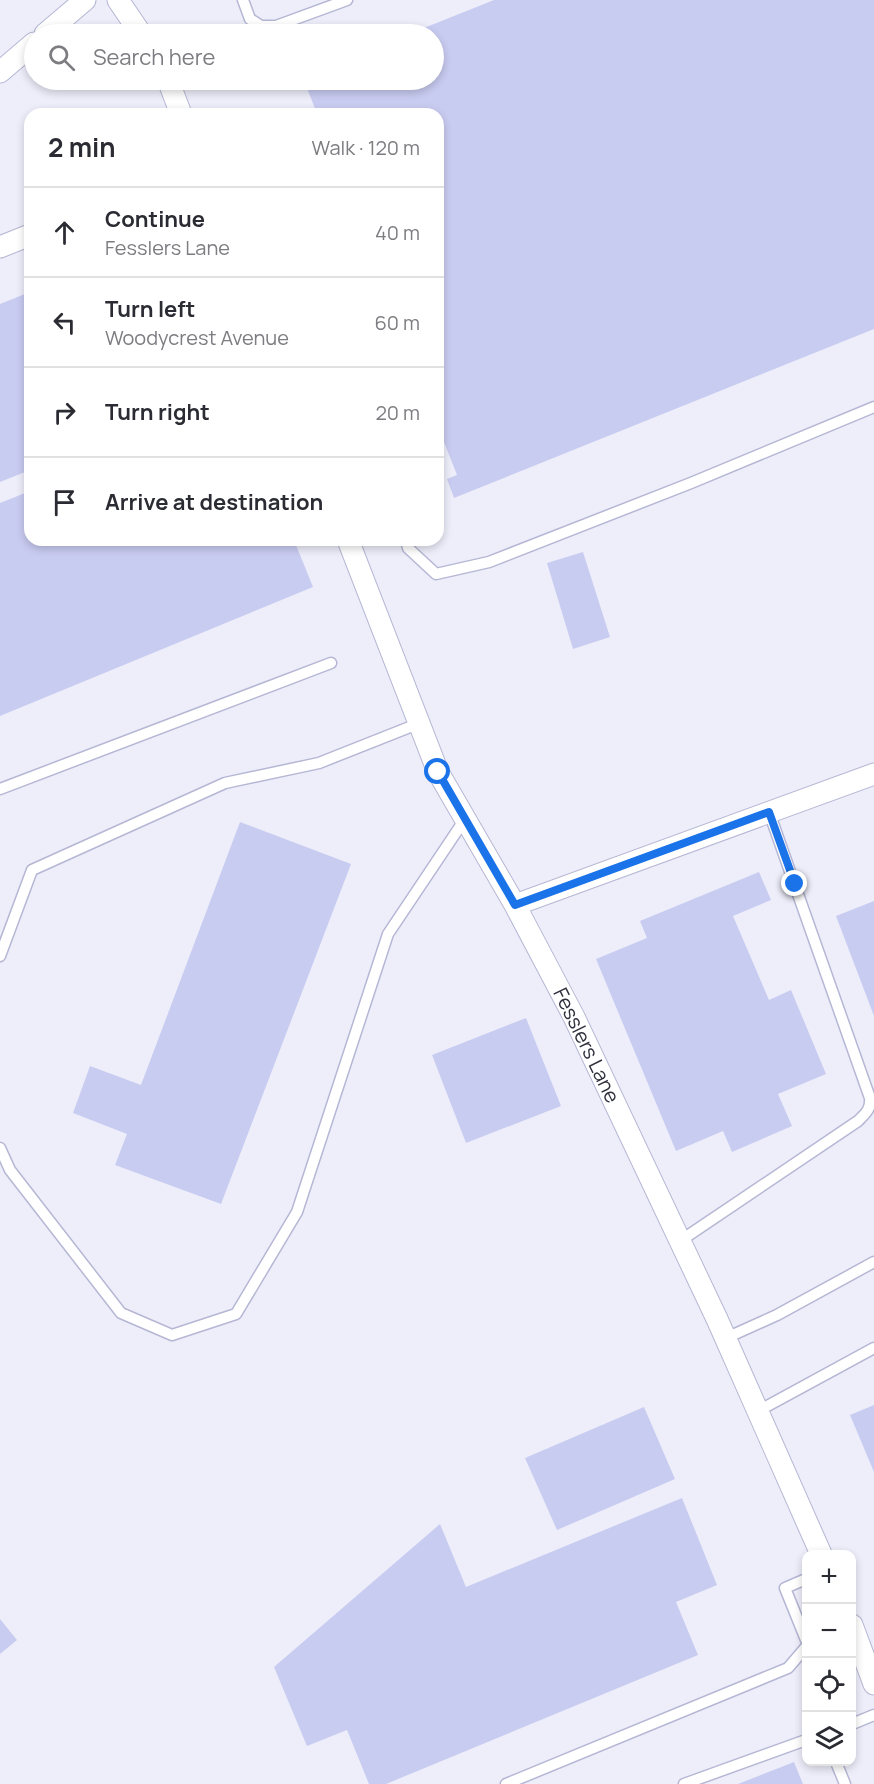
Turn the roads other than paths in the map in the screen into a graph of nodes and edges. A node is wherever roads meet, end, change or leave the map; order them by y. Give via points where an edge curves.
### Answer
1 (85, 0) edge
2 (118, 0) edge
3 (243, 0) edge
4 (347, 0) edge
5 (57, 24) edge
6 (134, 24) edge
7 (258, 24) edge
8 (281, 24) edge
9 (24, 52) edge
10 (0, 72) edge
11 (172, 90) edge
12 (179, 108) edge
13 (24, 238) edge
14 (0, 247) edge
15 (874, 407) edge
16 (350, 546) edge
17 (408, 546) edge
18 (331, 663) dead end
19 (420, 723) junction
20 (874, 774) edge
21 (0, 789) edge
22 (769, 812) junction
23 (465, 819) junction
24 (515, 905) junction
25 (0, 956) edge
26 (0, 1148) edge
27 (680, 1241) junction
28 (874, 1262) edge
29 (726, 1338) junction
30 (874, 1348) edge
31 (758, 1412) junction
32 (819, 1550) edge
33 (802, 1581) edge
34 (802, 1628) edge
35 (856, 1636) edge
36 (802, 1653) edge
37 (874, 1684) edge
38 (874, 1715) edge
39 (856, 1722) edge
40 (802, 1742) edge
41 (838, 1766) edge
42 (506, 1784) edge
43 (684, 1784) edge
44 (845, 1784) edge

1 - 5 street
2 - 6 street
3 - 7 lane via 250,19
4 - 8 lane
9 - 10 street
11 - 12 street
13 - 14 street
15 - 17 lane via 489,562 436,574
16 - 19 street, Fesslers Lane
18 - 21 lane
19 - 23 street, Fesslers Lane via 438,772
19 - 25 lane via 319,763 225,783 32,870
20 - 22 street
22 - 24 street
22 - 27 lane via 871,1106 858,1120
23 - 24 street, Fesslers Lane
23 - 26 lane via 387,934 297,1212 236,1314 172,1335 121,1313 10,1170
24 - 27 street, Fesslers Lane via 574,1017
27 - 29 street, Fesslers Lane
28 - 29 lane
29 - 31 street, Fesslers Lane
30 - 31 lane
31 - 32 street, Fesslers Lane
33 - 34 lane via 785,1588
35 - 37 street
36 - 42 lane via 788,1668
38 - 39 lane
40 - 43 lane
41 - 44 lane

